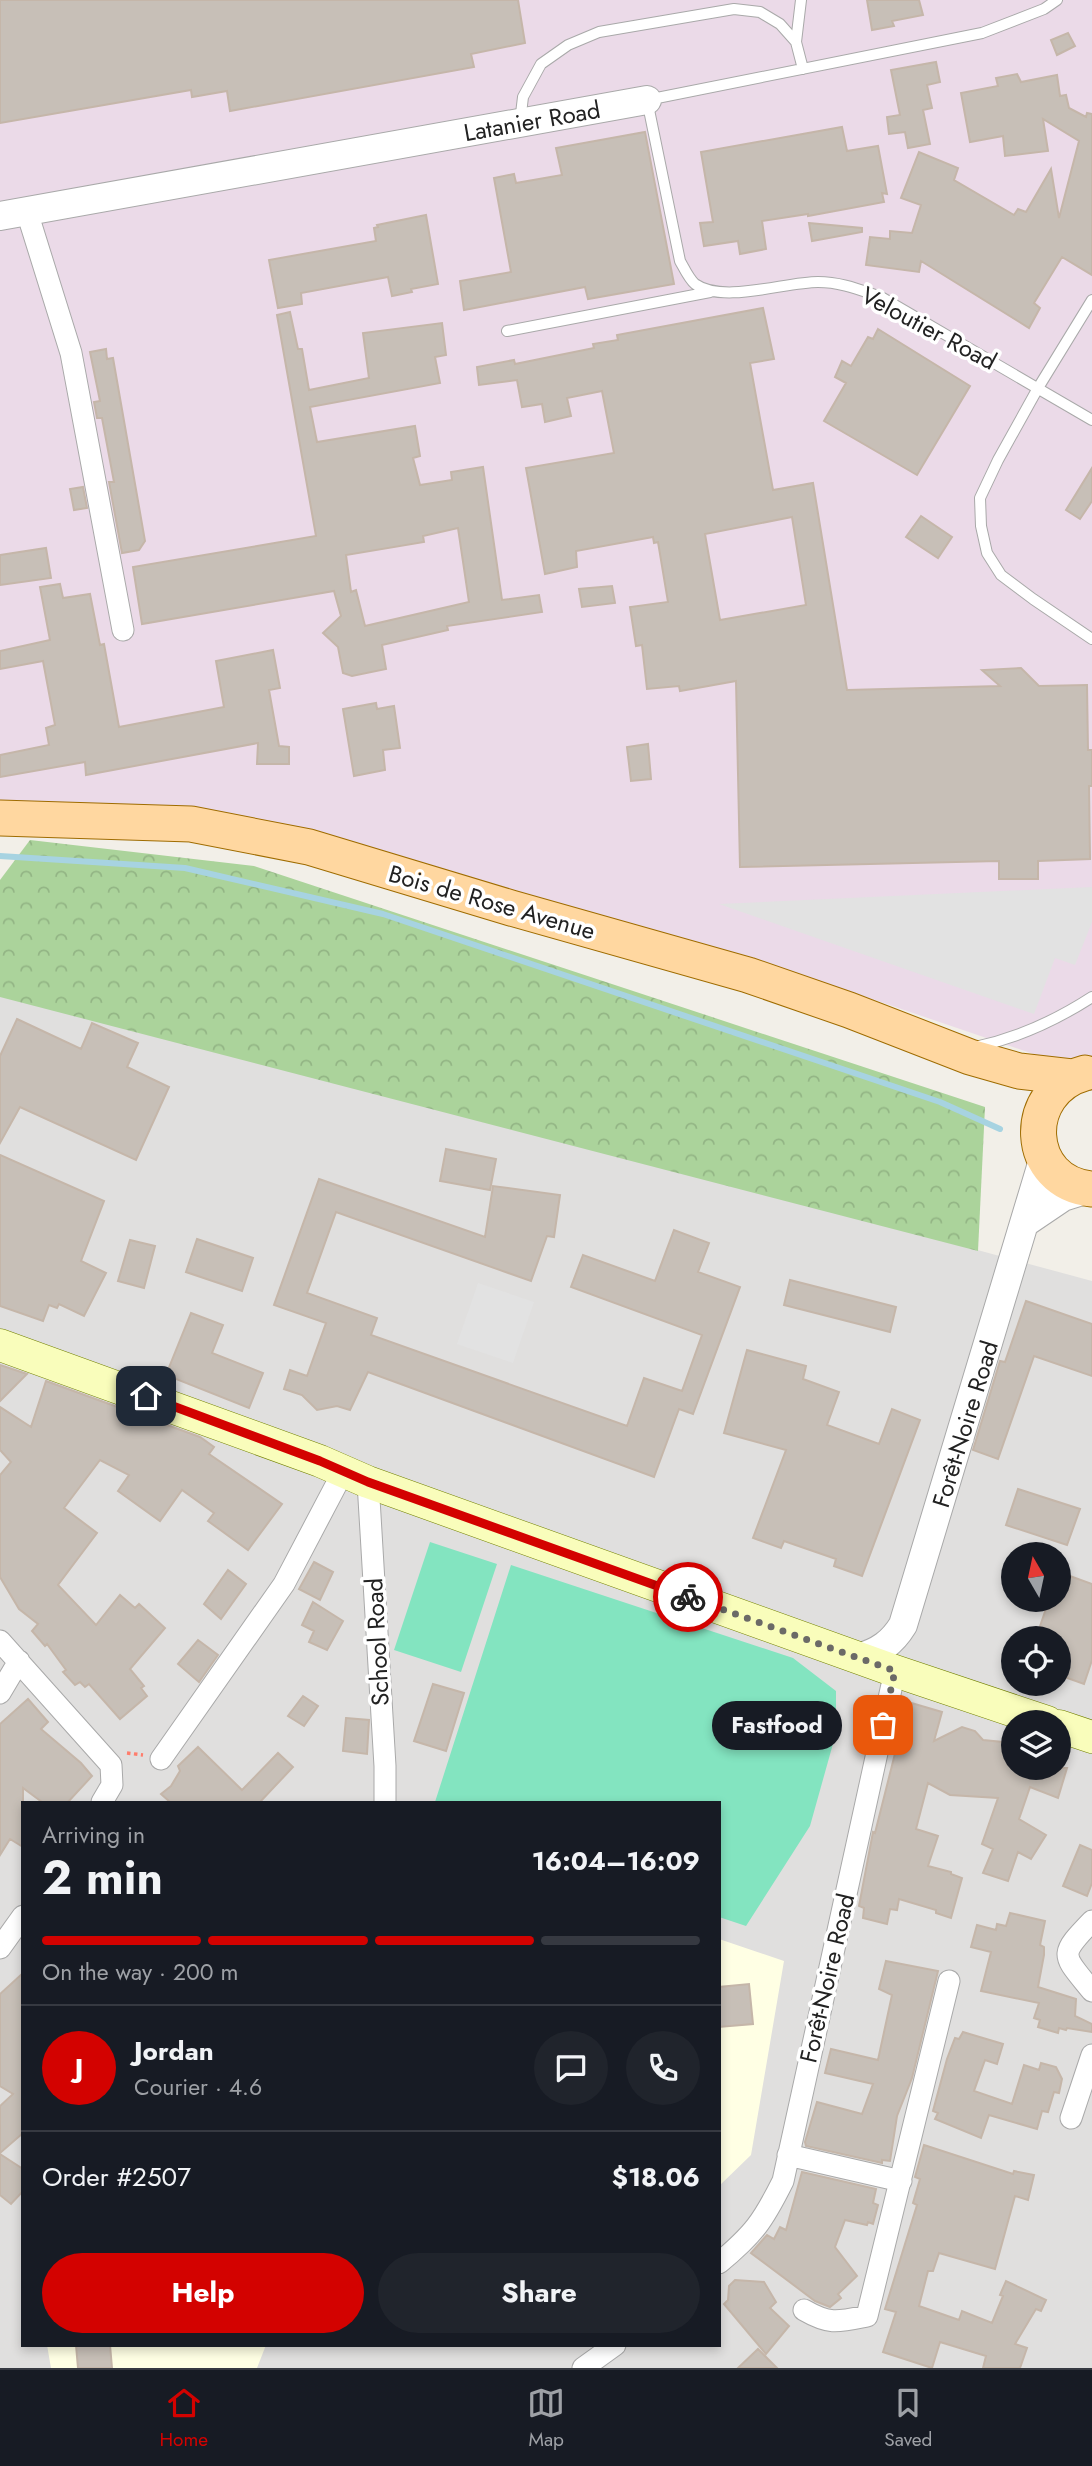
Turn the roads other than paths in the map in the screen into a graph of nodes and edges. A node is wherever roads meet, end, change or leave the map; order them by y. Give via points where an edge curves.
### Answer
1 (801, 0) edge
2 (1057, 0) edge
3 (796, 42) junction
4 (803, 69) junction
5 (647, 100) junction
6 (520, 123) junction
7 (13, 214) edge
8 (710, 292) junction
9 (1092, 300) edge
10 (507, 331) dead end
11 (1038, 388) junction
12 (1092, 419) edge
13 (123, 630) dead end
14 (1092, 639) edge
15 (0, 818) edge
16 (1092, 997) edge
17 (963, 1054) junction
18 (1082, 1074) edge
19 (1041, 1142) junction
20 (1090, 1189) edge
21 (1026, 1222) junction
22 (0, 1345) edge
23 (356, 1477) junction
24 (903, 1625) junction
25 (0, 1641) edge
26 (859, 1658) junction
27 (19, 1661) junction
28 (907, 1675) junction
29 (0, 1693) edge
30 (1011, 1710) edge
31 (1071, 1730) edge
32 (1092, 1737) edge
33 (161, 1759) road end
34 (103, 1801) edge
35 (385, 1801) edge
36 (21, 1919) edge
37 (1092, 1921) edge
38 (0, 1948) edge
39 (949, 1981) dead end
40 (1092, 1991) edge
41 (1092, 2056) edge
42 (1070, 2118) dead end
43 (788, 2155) junction
44 (901, 2181) junction
45 (721, 2261) edge
46 (804, 2310) dead end
47 (612, 2347) edge
48 (583, 2368) edge

1 - 3 lane
2 - 4 lane, Latanier Road via 982,33
3 - 4 lane
3 - 6 lane via 780,24 760,12 734,9 599,32 568,45 541,64 523,97
4 - 5 lane, Latanier Road
5 - 6 street, Latanier Road
5 - 8 lane via 680,261 693,283
6 - 7 street, Latanier Road
7 - 13 street via 71,353
8 - 10 lane, Veloutier Road
8 - 11 lane, Veloutier Road via 817,282 846,284 881,297
9 - 11 lane
11 - 12 lane, Veloutier Road
11 - 14 lane via 980,498 981,526 987,553 1001,575
15 - 17 main road, Bois de Rose Avenue via 191,824 309,847 748,975
16 - 17 lane via 1049,1023
17 - 18 main road, Bois de Rose Avenue via 1019,1071
17 - 19 main road, Bois de Rose Avenue via 995,1076 1017,1099
18 - 19 main road via 1059,1085 1048,1097 1041,1111
19 - 20 main road, Bois de Rose Avenue via 1055,1172 1070,1184
19 - 21 street, Forêt-Noire Road
20 - 21 street via 1063,1197
21 - 24 street, Forêt-Noire Road
22 - 23 main road
23 - 26 main road
23 - 33 street
23 - 35 street, School Road
24 - 26 street, Forêt-Noire Road via 885,1647
24 - 28 street, Forêt-Noire Road via 910,1662
25 - 27 street
26 - 28 main road
27 - 29 street
27 - 34 street via 111,1765 112,1786
28 - 30 main road
28 - 43 street, Forêt-Noire Road
31 - 32 main road
36 - 38 street
37 - 40 street via 1067,1950 1068,1961
39 - 44 street
41 - 42 street
43 - 44 street
43 - 45 street, Forêt-Noire Road via 783,2181 767,2214 748,2239
44 - 46 street via 867,2316 823,2321
47 - 48 street

